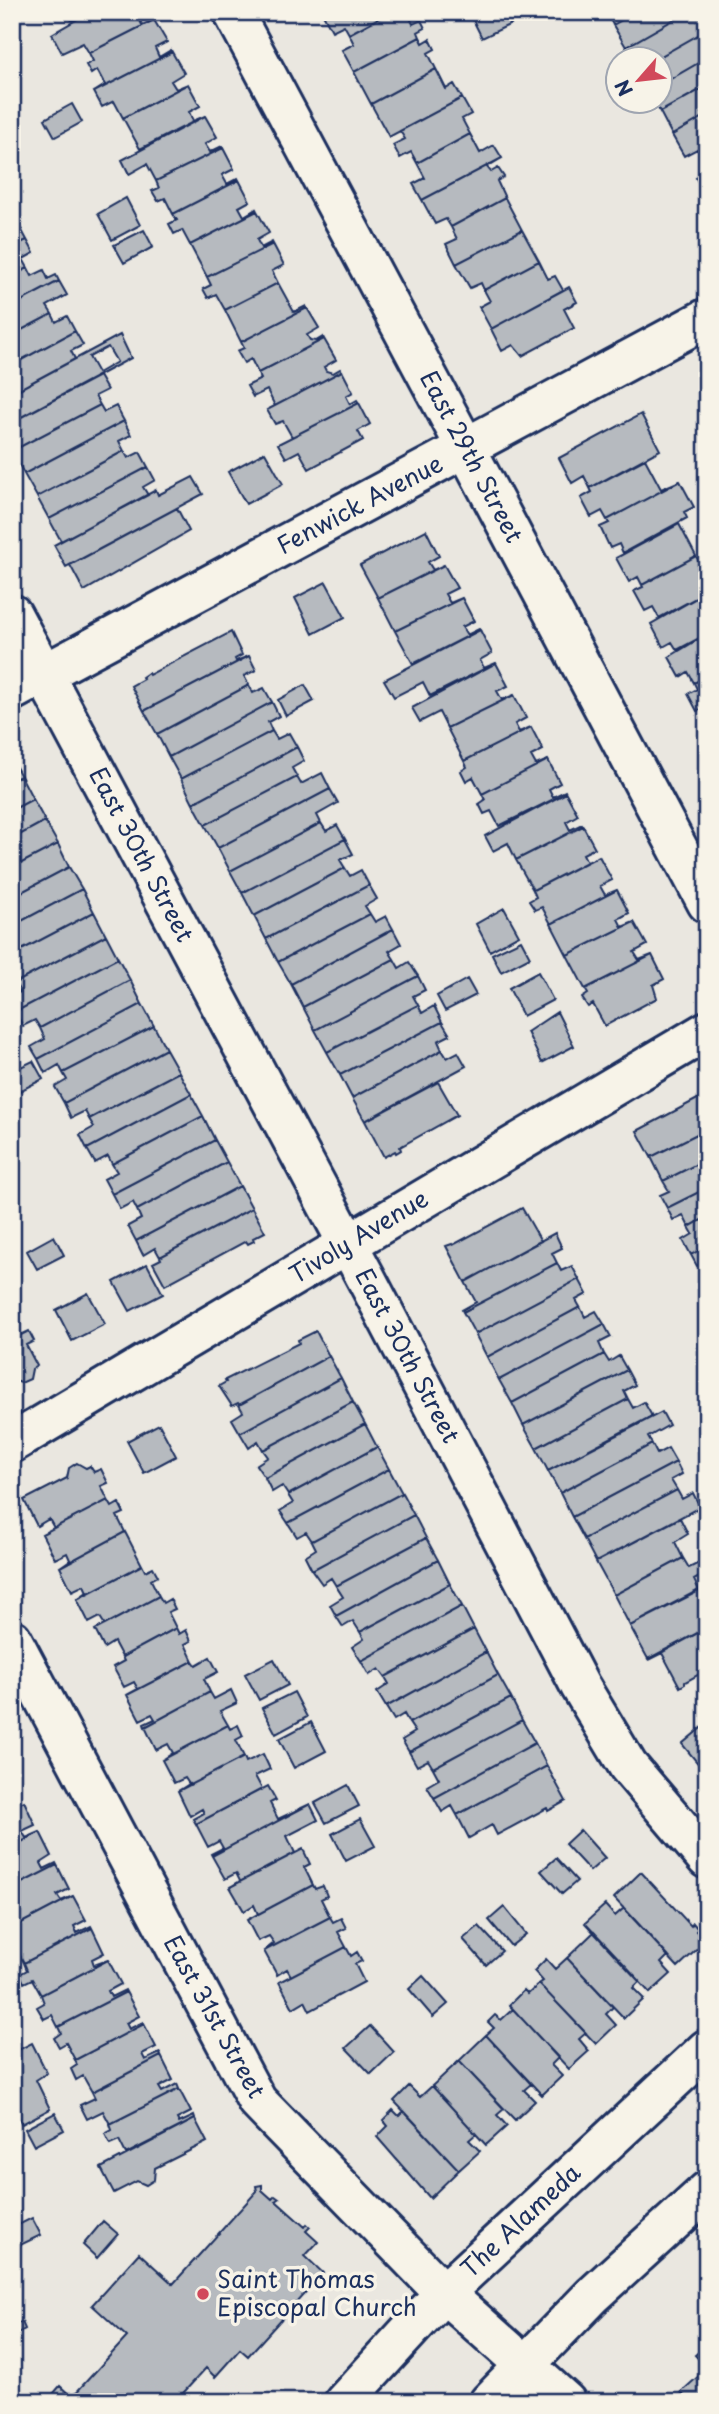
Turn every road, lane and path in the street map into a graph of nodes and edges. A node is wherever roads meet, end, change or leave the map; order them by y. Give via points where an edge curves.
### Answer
1 (233, 12) edge
2 (707, 318) edge
3 (467, 448) junction
4 (12, 614) edge
5 (28, 683) edge
6 (707, 903) edge
7 (707, 1031) edge
8 (348, 1244) junction
9 (12, 1443) edge
10 (12, 1639) edge
11 (707, 1859) edge
12 (707, 2049) edge
13 (707, 2191) edge
14 (444, 2293) junction
15 (526, 2364) junction
16 (344, 2402) edge
17 (489, 2402) edge
18 (566, 2402) edge

1 - 3 street, East 29th Street
2 - 3 street, Fenwick Avenue
3 - 5 street, Fenwick Avenue
3 - 6 street, East 29th Street
4 - 5 street, East 30th Street
5 - 8 street, East 30th Street
7 - 8 street, Tivoly Avenue
8 - 9 street, Tivoly Avenue
8 - 11 street, East 30th Street via 580,1686 628,1766
10 - 14 street, East 31st Street via 257,2101
12 - 14 street, The Alameda
13 - 15 street via 592,2296
14 - 15 street, East 31st Street
14 - 16 street, The Alameda
15 - 17 street
15 - 18 street, East 31st Street

